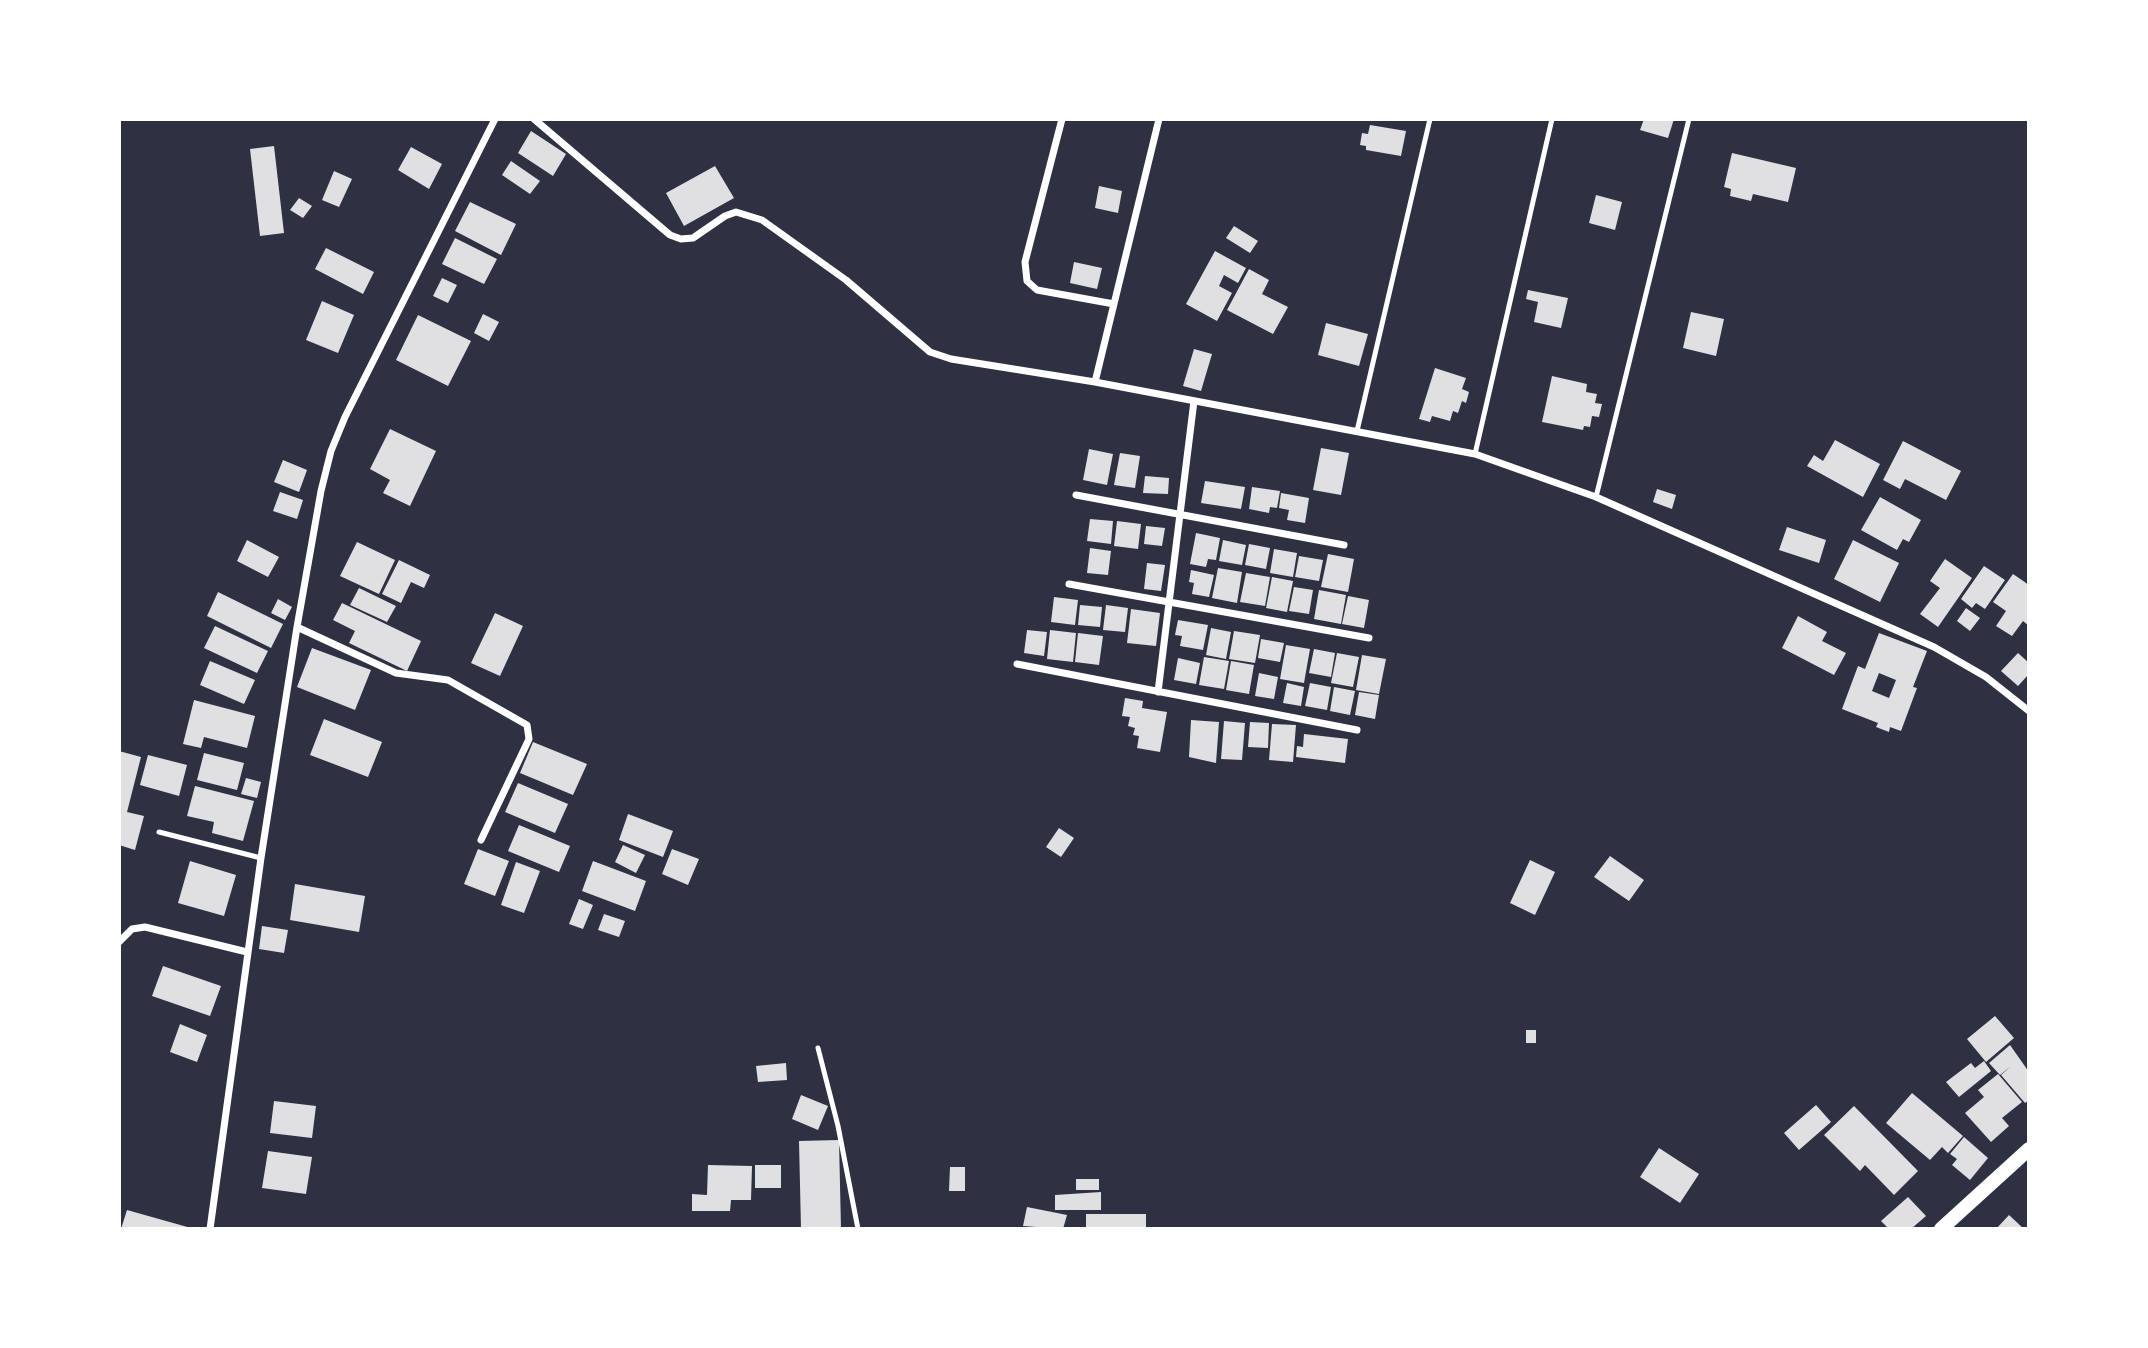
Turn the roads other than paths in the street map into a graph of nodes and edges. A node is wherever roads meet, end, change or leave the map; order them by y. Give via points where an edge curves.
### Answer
1 (495, 119) edge
2 (534, 119) edge
3 (1062, 119) edge
4 (1159, 119) edge
5 (1430, 119) edge
6 (1552, 119) edge
7 (1689, 119) edge
8 (1114, 304) junction
9 (1095, 382) junction
10 (1194, 401) junction
11 (1357, 431) junction
12 (1475, 454) junction
13 (1076, 495) dead end
14 (1596, 497) junction
15 (1181, 513) junction
16 (1344, 545) dead end
17 (1069, 584) dead end
18 (1171, 601) junction
19 (298, 627) junction
20 (1369, 638) dead end
21 (1017, 664) dead end
22 (1158, 692) junction
23 (2029, 710) edge
24 (1357, 730) dead end
25 (159, 832) dead end
26 (481, 841) dead end
27 (261, 858) junction
28 (119, 942) edge
29 (247, 953) junction
30 (818, 1048) dead end
31 (2029, 1149) edge
32 (210, 1229) edge
33 (858, 1229) edge
34 (1941, 1229) edge

1 - 19 street via 345,417 321,491
2 - 9 street via 670,235 693,237 725,216 749,214 819,259 930,352
3 - 8 street via 1025,262 1027,281 1037,290
4 - 8 street
5 - 11 lane
6 - 12 lane
7 - 14 lane
8 - 9 street
9 - 10 street
10 - 11 street
10 - 15 street
11 - 12 street
12 - 14 street
13 - 15 street
14 - 23 street via 1934,647 1986,677
15 - 16 street
15 - 18 street
17 - 18 street
18 - 20 street
18 - 22 street
19 - 26 street via 396,673 448,680 527,725 528,739
19 - 27 street
21 - 22 street
22 - 24 street
25 - 27 lane
27 - 29 street
28 - 29 street via 132,929 145,927
29 - 32 street
30 - 33 lane
31 - 34 main road

